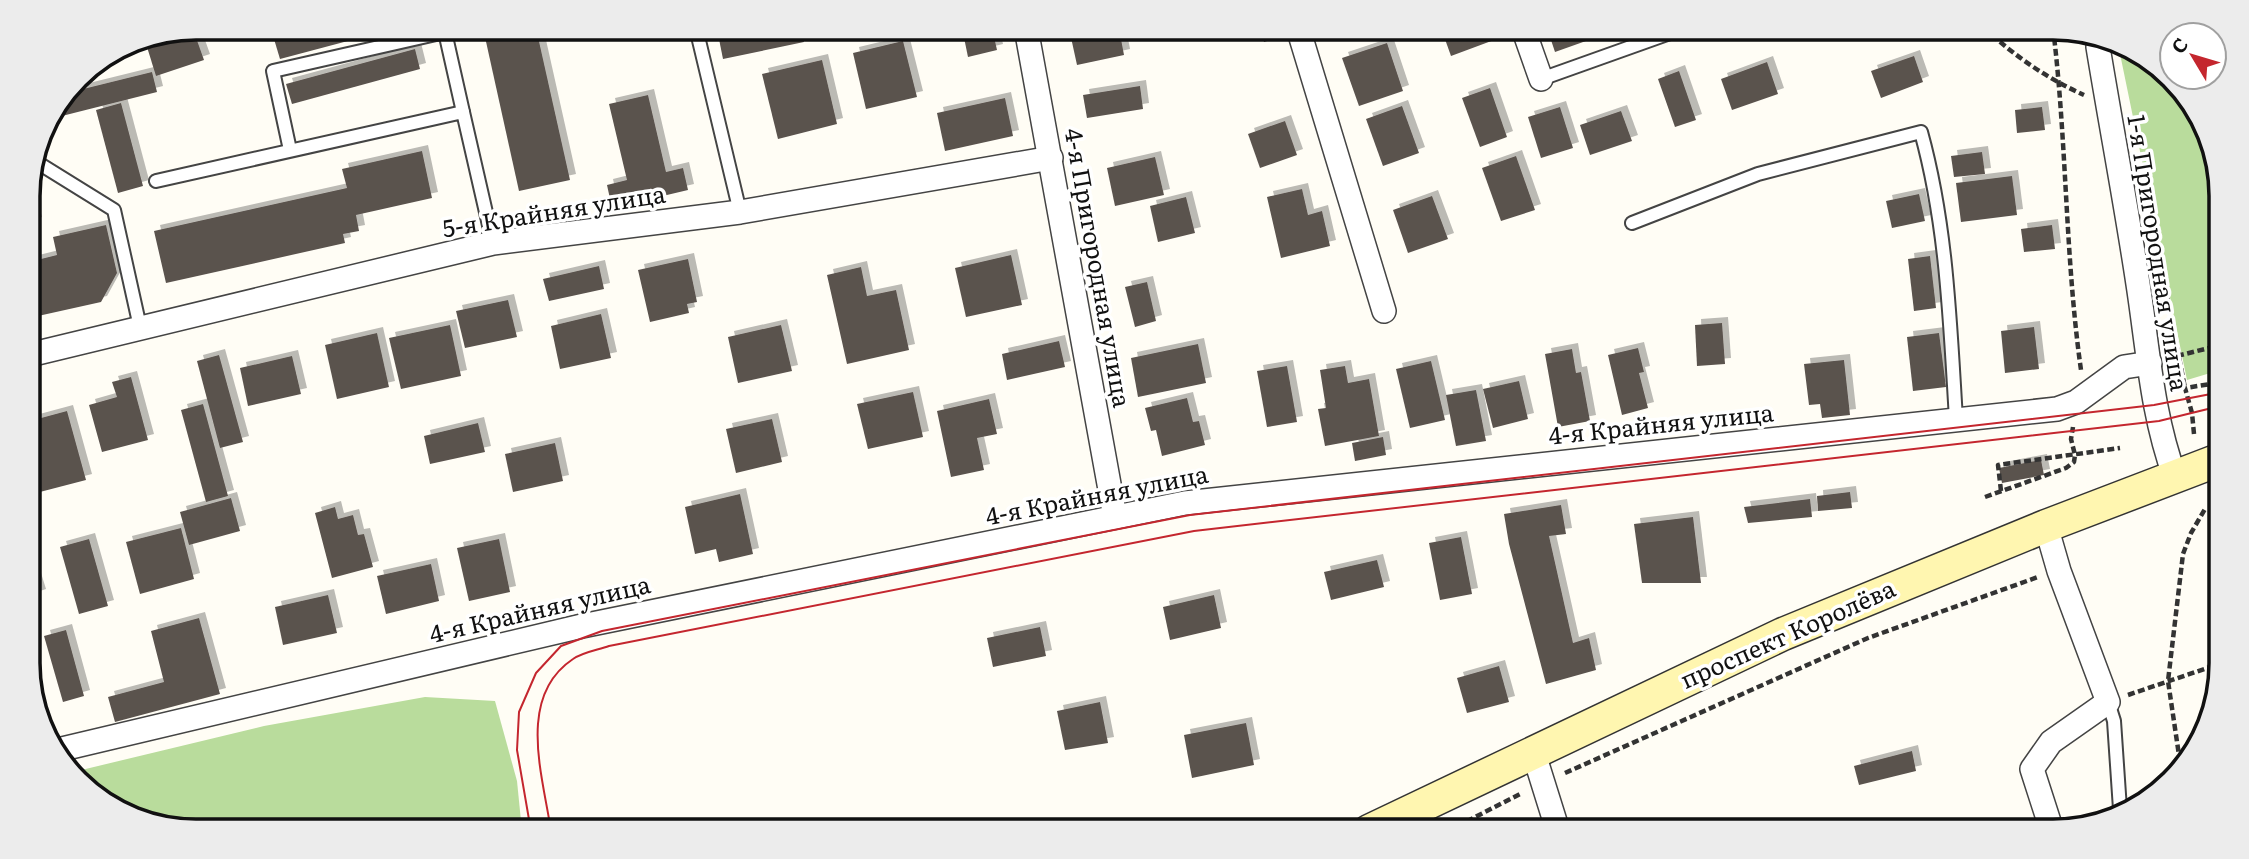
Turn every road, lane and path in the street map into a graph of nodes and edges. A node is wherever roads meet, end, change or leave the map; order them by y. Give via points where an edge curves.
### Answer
1 (1302, 40) edge
2 (1527, 40) edge
3 (1650, 40) edge
4 (1997, 40) edge
5 (2054, 40) edge
6 (406, 41) edge
7 (447, 41) edge
8 (699, 41) edge
9 (1029, 41) edge
10 (2097, 47) edge
11 (1541, 79) joint
12 (2060, 85) junction
13 (2108, 106) junction
14 (463, 112) junction
15 (290, 150) junction
16 (1051, 158) junction
17 (44, 167) edge
18 (156, 181) dead end
19 (740, 212) junction
20 (1632, 223) dead end
21 (493, 243) junction
22 (1384, 310) dead end
23 (140, 327) junction
24 (2209, 348) edge
25 (41, 352) edge
26 (2150, 363) junction
27 (2209, 384) edge
28 (2080, 400) junction
29 (1956, 419) junction
30 (2194, 434) dead end
31 (2120, 448) dead end
32 (2075, 455) junction
33 (2209, 464) edge
34 (2175, 477) junction
35 (2001, 491) junction
36 (1985, 497) dead end
37 (2205, 509) dead end
38 (1115, 517) junction
39 (2046, 526) junction
40 (2059, 571) junction
41 (2209, 667) edge
42 (2168, 681) junction
43 (2108, 702) junction
44 (65, 748) edge
45 (1532, 751) junction
46 (2179, 755) edge
47 (1543, 783) junction
48 (2120, 804) edge
49 (1395, 818) edge
50 (1473, 818) edge
51 (1554, 818) edge
52 (2048, 818) edge

1 - 22 street
2 - 11 street
3 - 11 lane
4 - 12 path
5 - 12 path
6 - 15 lane via 273,71
7 - 14 lane
8 - 19 lane
9 - 16 street, 4-я Пригородная улица
10 - 13 street, 1-я Пригородная улица
12 - 13 path
12 - 28 path
13 - 26 street, 1-я Пригородная улица
14 - 15 lane
14 - 21 lane
15 - 18 lane
16 - 19 street, 5-я Крайняя улица
16 - 38 street, 4-я Пригородная улица
17 - 23 lane via 114,210
19 - 21 street, 5-я Крайняя улица
20 - 29 lane via 1758,174 1921,132 1946,267
21 - 23 street, 5-я Крайняя улица
23 - 25 street, 5-я Крайняя улица
24 - 26 path
26 - 28 street, 4-я Крайняя улица via 2124,367
26 - 34 street, 1-я Пригородная улица via 2154,405
27 - 30 path via 2185,388
28 - 29 street, 4-я Крайняя улица via 2057,409
28 - 32 path via 2071,439
29 - 38 street, 4-я Крайняя улица via 1185,503
31 - 32 path
32 - 35 path via 2066,468
32 - 35 path via 1998,465
33 - 34 main road, проспект Королёва
34 - 39 main road, проспект Королёва
35 - 36 path
37 - 42 path via 2182,563
38 - 44 street, 4-я Крайняя улица via 582,626
39 - 40 street
39 - 45 main road, проспект Королёва via 1783,634
40 - 43 street
40 - 47 path via 1868,638
41 - 42 path
42 - 43 path
42 - 46 path
43 - 48 lane via 2114,721
43 - 52 street via 2051,742 2032,769
45 - 47 street
45 - 49 main road, проспект Королёва
47 - 50 path
47 - 51 street

